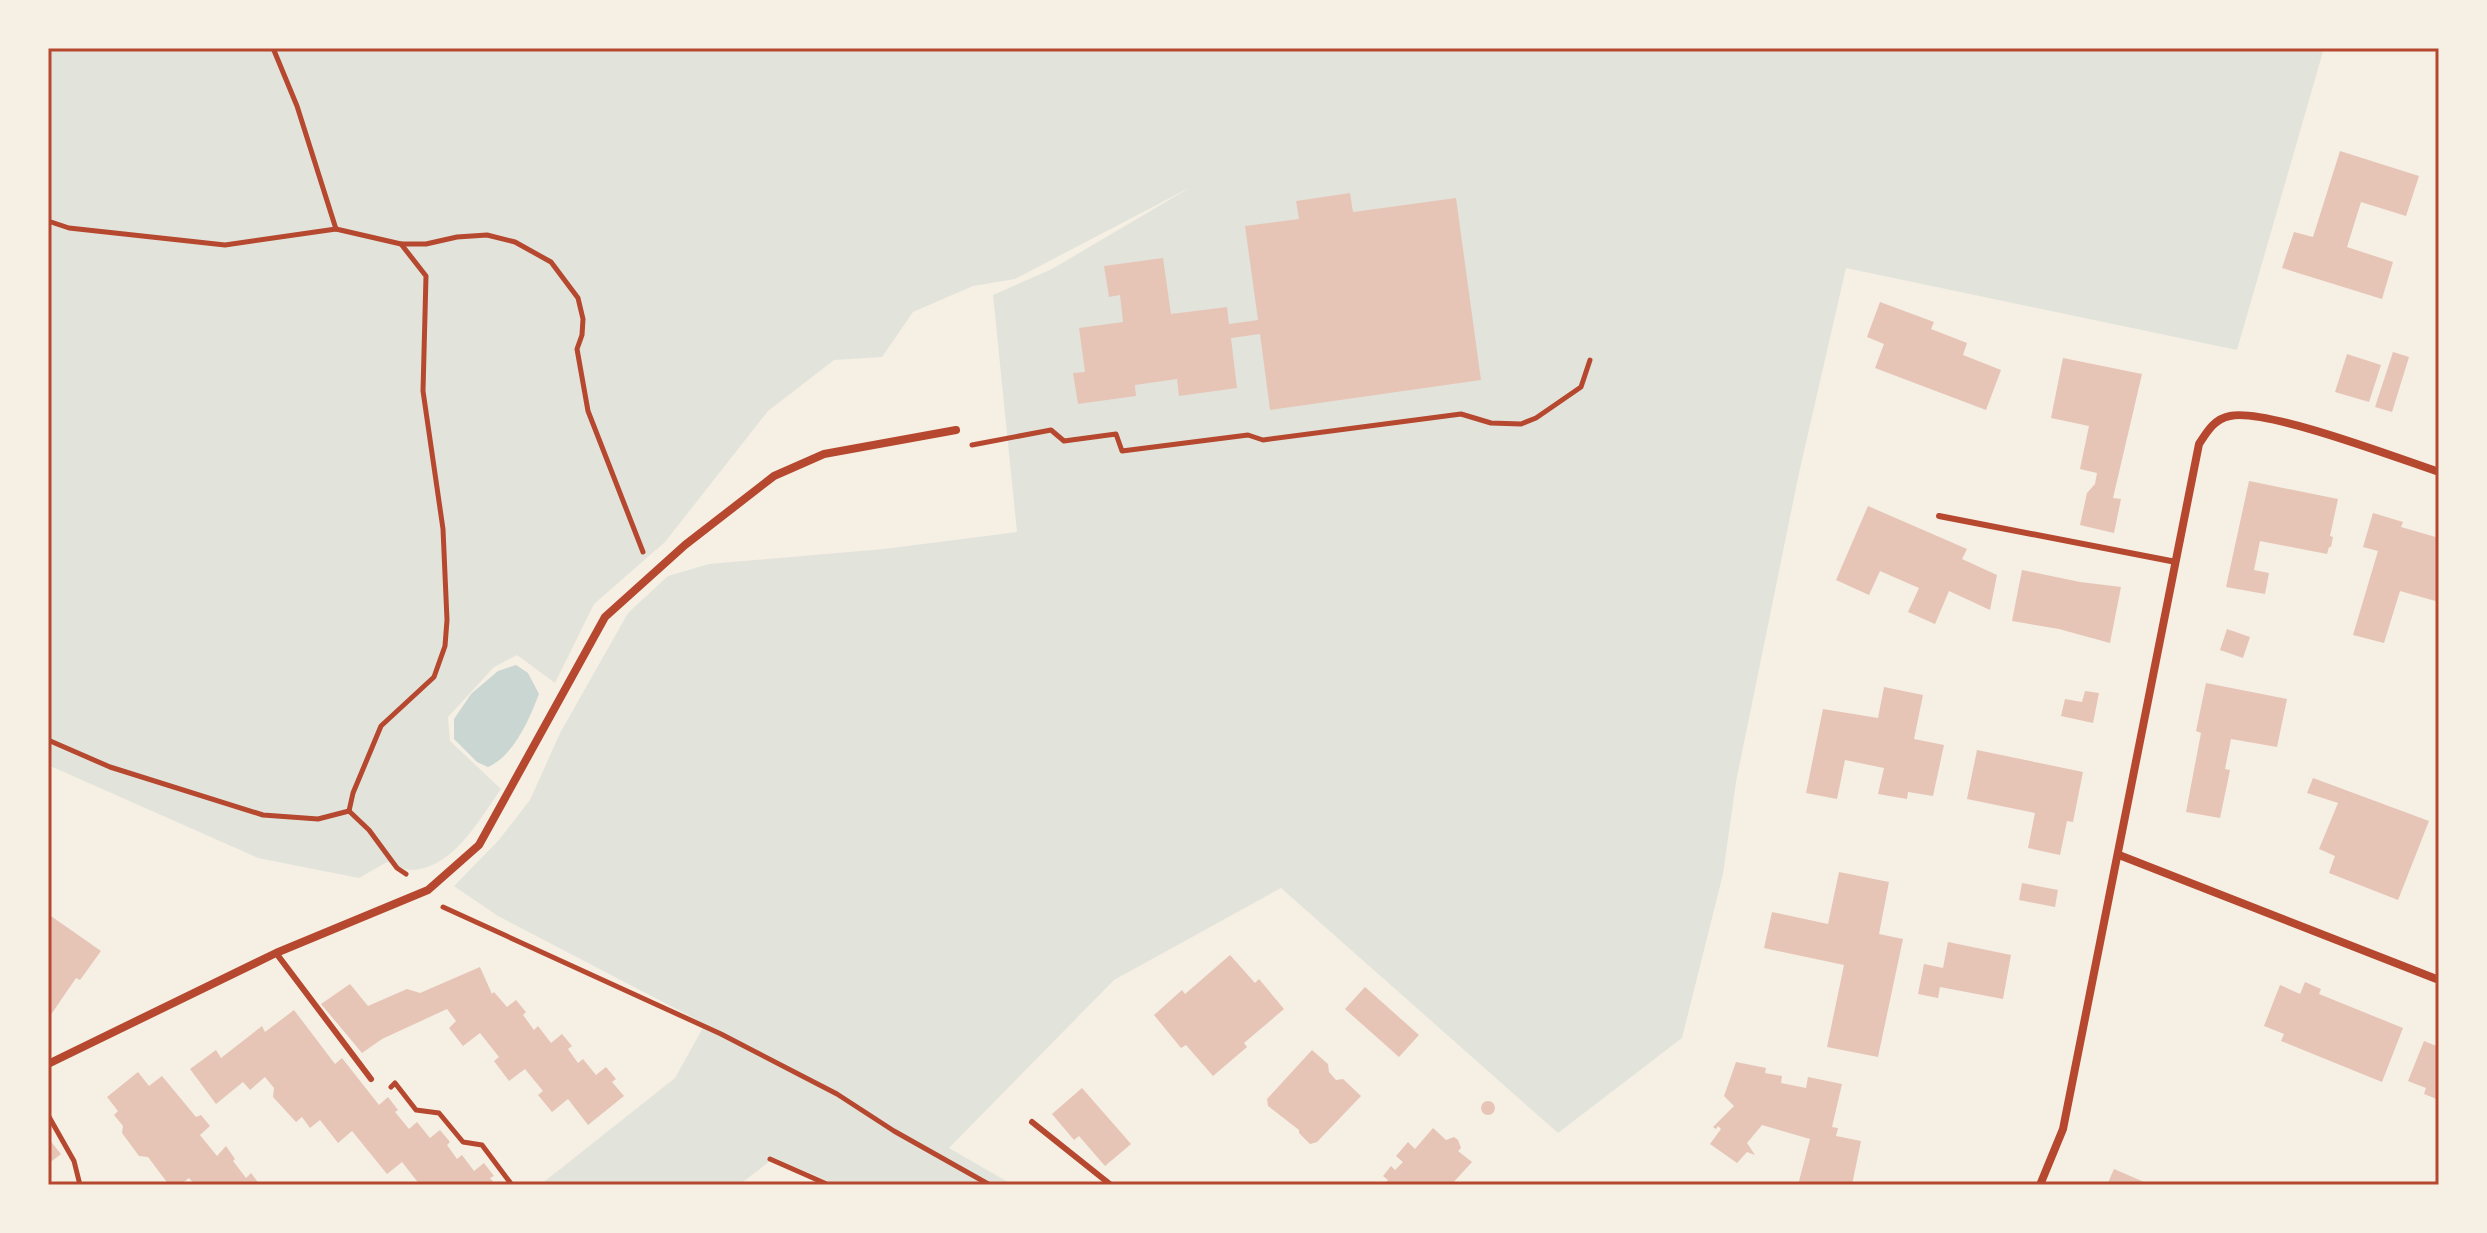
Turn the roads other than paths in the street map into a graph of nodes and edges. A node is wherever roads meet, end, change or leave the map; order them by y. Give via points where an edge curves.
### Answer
1 (956, 430) dead end
2 (2439, 472) edge
3 (1939, 516) dead end
4 (2176, 562) junction
5 (2119, 855) junction
6 (276, 953) junction
7 (2439, 980) edge
8 (48, 1064) edge
9 (371, 1079) road end
10 (1032, 1122) dead end
11 (1111, 1185) edge
12 (2040, 1185) edge

1 - 6 street via 824,454 774,476 685,545 605,617 479,845 428,890
2 - 4 street via 2285,423 2228,416 2212,424 2199,444
3 - 4 lane
4 - 5 street
5 - 7 street
5 - 12 street via 2063,1129
6 - 8 street
6 - 9 lane
10 - 11 lane

